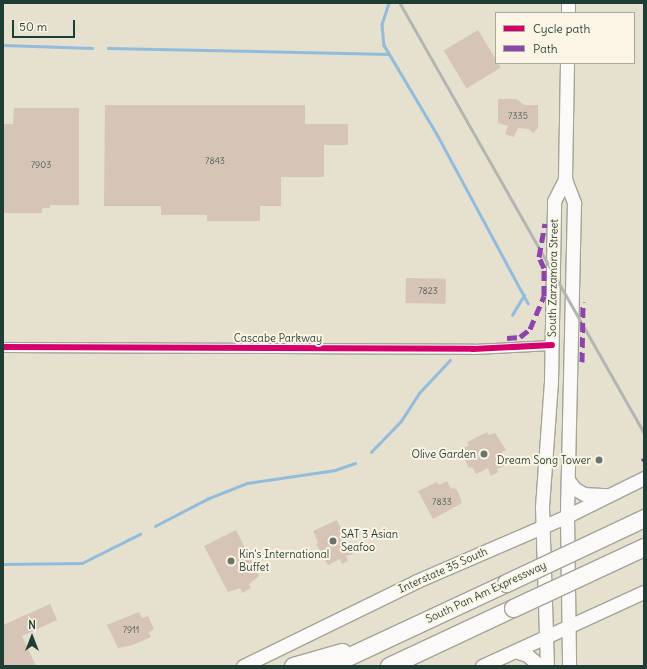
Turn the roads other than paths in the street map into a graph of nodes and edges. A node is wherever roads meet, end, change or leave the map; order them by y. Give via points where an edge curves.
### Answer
1 (567, 64) edge
2 (565, 180) junction
3 (552, 345) junction
4 (3, 347) edge
5 (644, 478) edge
6 (568, 480) junction
7 (612, 494) junction
8 (567, 516) junction
9 (644, 518) edge
10 (542, 527) junction
11 (644, 547) edge
12 (644, 592) edge
13 (568, 627) junction
14 (544, 638) junction
15 (382, 640) junction
16 (515, 651) junction
17 (243, 666) edge
18 (294, 666) edge
19 (328, 666) edge
20 (389, 666) edge
21 (482, 666) edge
22 (540, 666) edge
23 (546, 666) edge
24 (569, 666) edge

1 - 2 main road, South Zarzamora Street
2 - 3 main road, South Zarzamora Street via 554,201
2 - 6 main road, South Zarzamora Street via 574,203
3 - 4 street, Cascabe Parkway via 473,349
3 - 10 main road, South Zarzamora Street
5 - 7 main road, Interstate 35 South
6 - 7 main road via 575,490 584,494
6 - 8 main road, South Zarzamora Street
7 - 8 main road, Interstate 35 South
8 - 10 main road, Interstate 35 South
8 - 13 main road, South Zarzamora Street
9 - 15 highway, South Pan Am Expressway, bridge
10 - 14 main road, South Zarzamora Street
10 - 17 main road, Interstate 35 South via 417,581
11 - 20 highway, bridge
12 - 13 main road
13 - 14 main road
13 - 24 main road, South Zarzamora Street
14 - 16 main road
14 - 23 main road, South Zarzamora Street
15 - 18 highway
15 - 19 highway, South Pan Am Expressway
16 - 21 main road
16 - 22 main road via 527,655

